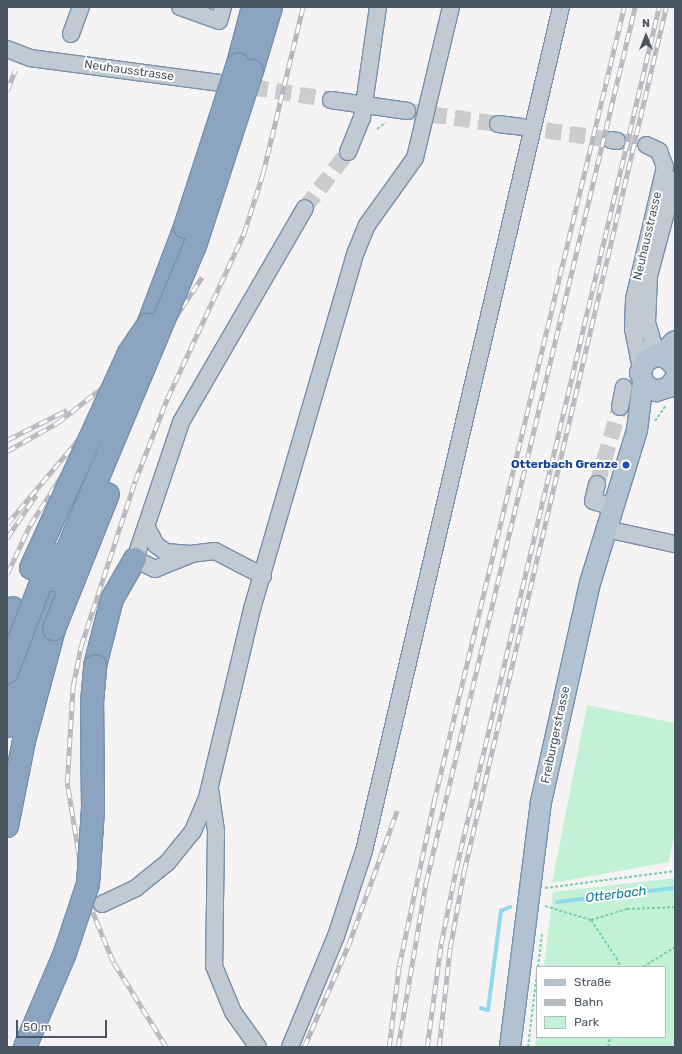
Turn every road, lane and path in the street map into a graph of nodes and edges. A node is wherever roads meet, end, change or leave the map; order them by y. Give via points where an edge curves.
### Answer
1 (81, 7) edge
2 (180, 7) edge
3 (223, 7) edge
4 (252, 7) edge
5 (261, 7) edge
6 (271, 7) edge
7 (378, 7) edge
8 (451, 7) edge
9 (562, 7) edge
10 (71, 34) dead end
11 (7, 49) edge
12 (236, 85) junction
13 (252, 88) tunnel mouth
14 (331, 100) tunnel mouth
15 (363, 104) junction
16 (407, 111) tunnel mouth
17 (498, 124) tunnel mouth
18 (522, 127) tunnel mouth
19 (646, 145) tunnel mouth
20 (348, 152) tunnel mouth
21 (675, 179) edge
22 (305, 208) tunnel mouth
23 (658, 216) junction
24 (157, 322) junction
25 (675, 341) edge
26 (658, 371) edge
27 (620, 407) tunnel mouth
28 (645, 427) junction
29 (597, 484) tunnel mouth
30 (613, 507) junction
31 (146, 526) junction
32 (606, 530) junction
33 (675, 544) edge
34 (192, 554) junction
35 (135, 559) junction
36 (155, 570) junction
37 (263, 576) junction
38 (7, 622) edge
39 (96, 663) junction
40 (7, 672) edge
41 (7, 726) edge
42 (210, 789) junction
43 (7, 826) edge
44 (675, 871) edge
45 (542, 883) dead end
46 (547, 888) dead end
47 (540, 895) dead end
48 (102, 904) dead end
49 (545, 906) dead end
50 (675, 907) edge
51 (591, 920) junction
52 (675, 947) edge
53 (618, 966) edge
54 (645, 966) edge
55 (536, 981) edge
56 (25, 1047) edge
57 (258, 1047) edge
58 (290, 1047) edge
59 (510, 1047) edge
60 (528, 1047) edge

1 - 10 street
2 - 3 street via 219,21
4 - 24 highway, bridge
5 - 12 street
6 - 24 highway, bridge via 229,149
7 - 15 street
8 - 37 street via 417,151 360,240
9 - 58 street via 364,851 336,936
11 - 12 street, Neuhausstrasse via 30,58
12 - 13 street, Neuhausstrasse
14 - 15 street
15 - 16 street
15 - 20 street via 359,129
17 - 18 street
19 - 23 street, Neuhausstrasse via 659,151 665,162
21 - 23 street
22 - 31 street via 186,413
23 - 26 street via 646,322
23 - 26 street, Neuhausstrasse via 634,299 635,337
24 - 38 highway, bridge via 129,352
24 - 40 highway, bridge via 30,605
24 - 41 highway, bridge via 55,580
24 - 43 highway, bridge via 164,345 153,381 51,641 24,741
25 - 26 main road
26 - 27 street
26 - 28 main road, Freiburgerstrasse
26 - 28 path via 668,402
28 - 30 main road, Freiburgerstrasse
29 - 30 street via 593,501
30 - 32 main road, Freiburgerstrasse
31 - 34 street via 156,545 166,552
31 - 35 street
32 - 33 street
32 - 59 main road, Freiburgerstrasse via 590,583 541,802
34 - 36 street
34 - 37 street via 221,552
35 - 36 street
35 - 39 highway via 112,599
36 - 39 street via 135,580 125,591
37 - 42 street
39 - 56 highway, bridge via 92,703 93,809 88,884 65,954
42 - 48 street via 195,826 174,856 140,885
42 - 57 street via 216,831 214,966 233,1012
44 - 46 path
45 - 47 path
49 - 51 path
50 - 51 path via 627,909
51 - 53 path via 619,962
52 - 54 path
55 - 60 path

